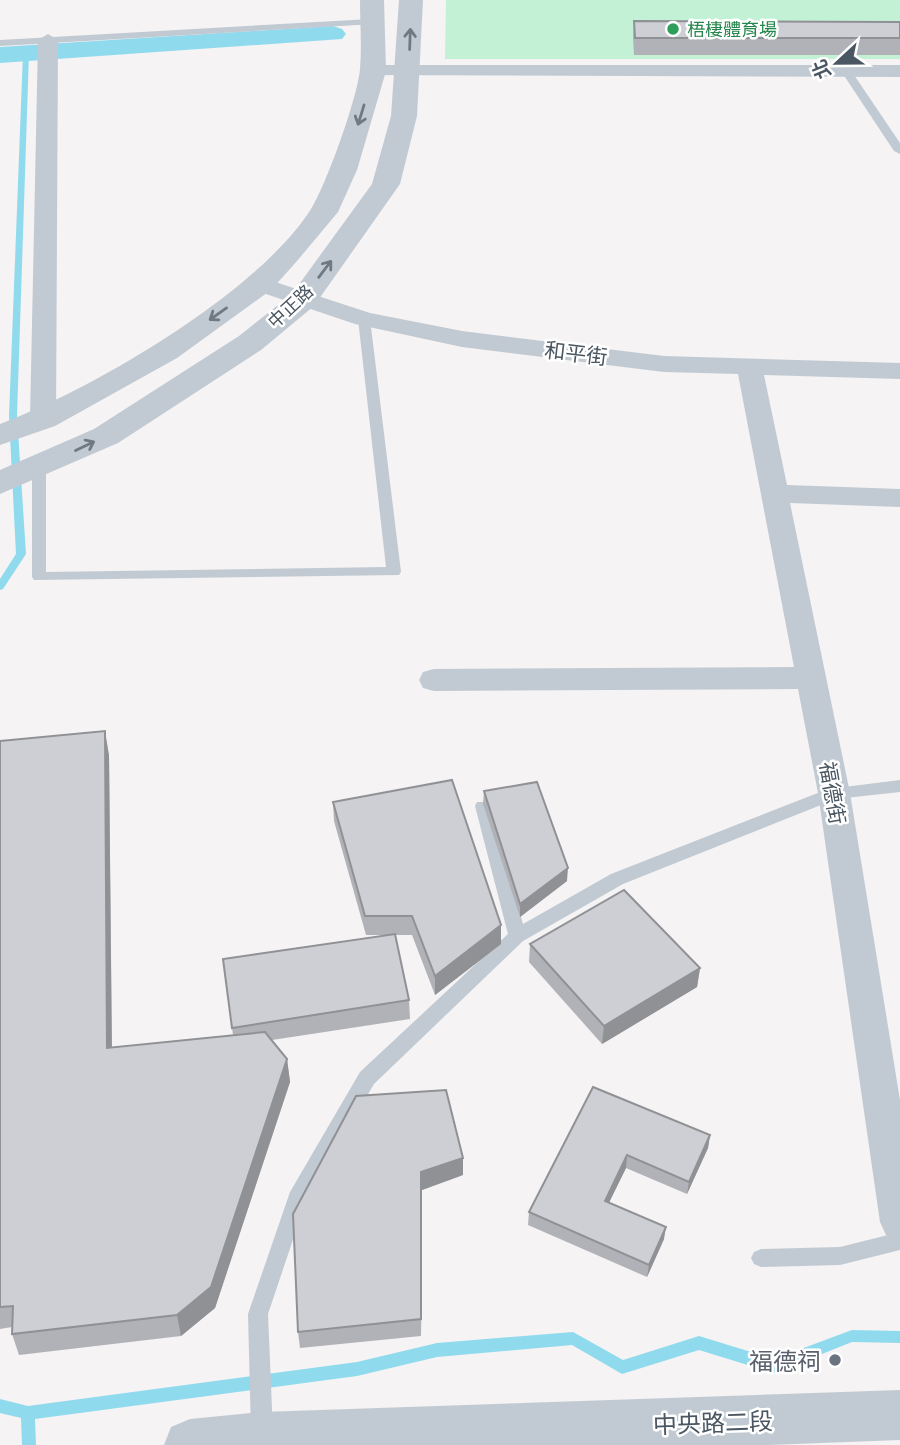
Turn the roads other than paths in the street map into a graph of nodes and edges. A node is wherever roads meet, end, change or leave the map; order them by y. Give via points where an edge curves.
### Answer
1 (411, 0) edge
2 (372, 11) edge
3 (48, 40) junction
4 (0, 43) edge
5 (373, 71) junction
6 (846, 71) junction
7 (900, 71) edge
8 (409, 73) junction
9 (900, 151) edge
10 (260, 284) junction
11 (303, 300) junction
12 (365, 319) junction
13 (749, 366) junction
14 (900, 371) edge
15 (43, 419) junction
16 (0, 435) edge
17 (39, 468) junction
18 (0, 483) edge
19 (776, 494) junction
20 (900, 498) edge
21 (811, 678) junction
22 (434, 680) dead end
23 (900, 786) edge
24 (834, 793) junction
25 (483, 806) edge
26 (517, 936) junction
27 (897, 1181) edge
28 (900, 1222) edge
29 (900, 1241) edge
30 (761, 1258) dead end
31 (900, 1415) edge
32 (220, 1443) edge

8 -> 1 street, 中正路
2 - 3 lane
2 - 5 street, 中正路
3 - 4 lane
3 - 15 street
5 - 8 street
5 -> 10 street, 中正路 via 344,170 324,212
6 - 7 street
6 - 8 street
6 - 9 lane
11 -> 8 street, 中正路 via 386,184 404,116
10 - 11 street, 和平街
10 -> 15 street, 中正路 via 166,351
11 - 12 street, 和平街
17 -> 11 street, 中正路 via 106,436 250,342
12 - 13 street, 和平街 via 462,339 664,364
12 - 17 lane via 394,572 39,577
13 - 14 street, 和平街
13 - 19 street, 福德街
15 - 16 street, 中正路
17 - 18 street, 中正路
19 - 20 street
19 - 21 street, 福德街
21 - 22 street
21 - 24 street, 福德街
23 - 24 lane
24 - 26 lane via 617,878
24 - 27 street, 福德街
25 - 26 lane
26 - 32 lane via 367,1078 297,1198
27 - 28 street, 福德街
29 - 30 lane via 840,1256
31 - 32 street, 中央路二段

